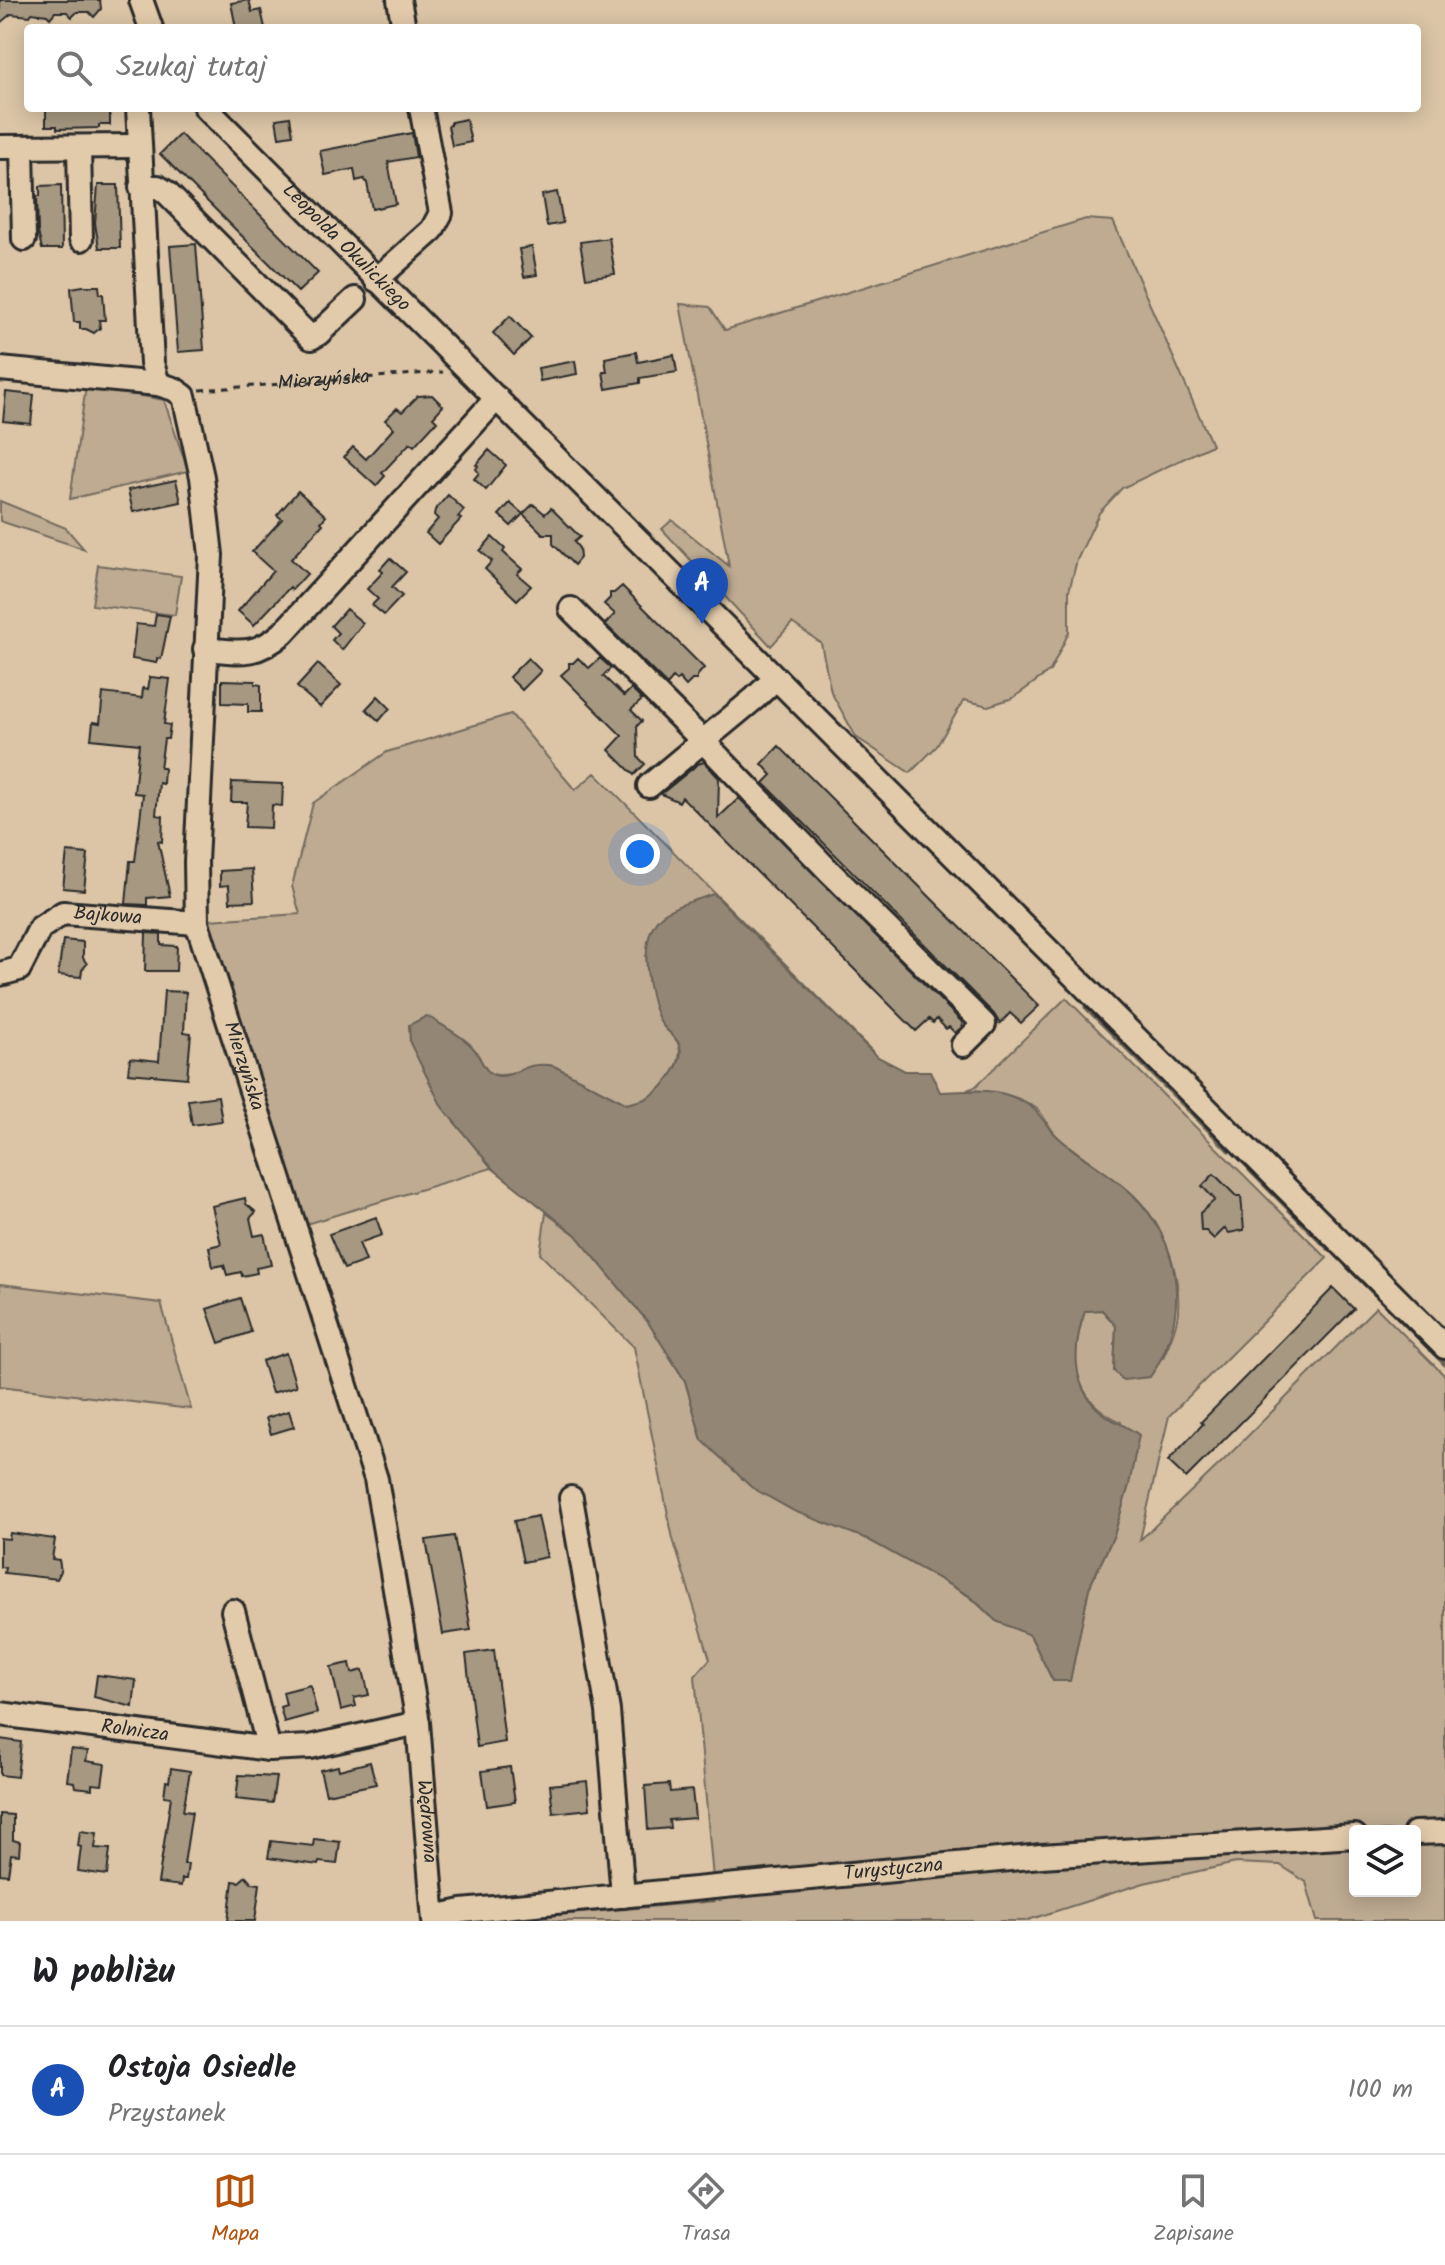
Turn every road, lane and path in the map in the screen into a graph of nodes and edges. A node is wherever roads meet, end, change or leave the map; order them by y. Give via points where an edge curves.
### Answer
1 (141, 0) edge
2 (399, 0) edge
3 (150, 24) edge
4 (403, 24) edge
5 (138, 112) edge
6 (210, 112) edge
7 (422, 112) edge
8 (139, 146) junction
9 (11, 148) edge
10 (79, 148) junction
11 (141, 187) junction
12 (24, 239) dead end
13 (81, 239) dead end
14 (376, 280) junction
15 (355, 299) dead end
16 (458, 359) junction
17 (0, 369) edge
18 (158, 384) junction
19 (492, 394) junction
20 (184, 396) junction
21 (571, 609) dead end
22 (205, 649) junction
23 (776, 678) junction
24 (703, 741) junction
25 (649, 786) dead end
26 (197, 923) junction
27 (0, 974) edge
28 (963, 1045) dead end
29 (1445, 1347) edge
30 (571, 1498) dead end
31 (233, 1611) dead end
32 (0, 1714) edge
33 (418, 1723) junction
34 (269, 1749) junction
35 (1445, 1832) edge
36 (1421, 1833) edge
37 (1349, 1836) edge
38 (623, 1896) junction
39 (434, 1919) edge

1 - 3 street
2 - 4 street
5 - 8 street
6 - 14 street, Leopolda Okulickiego
7 - 14 street via 441,213 432,230
8 - 10 street
8 - 11 street
9 - 10 street
9 - 12 street
10 - 13 street
11 - 15 street via 166,192 311,338
11 - 18 street via 152,363
14 - 16 street, Leopolda Okulickiego
16 - 19 street, Leopolda Okulickiego
16 - 20 path, Mierzyńska via 431,375 207,388
17 - 18 street
18 - 20 street
19 - 22 street via 283,633 267,647 251,651
19 - 23 street, Leopolda Okulickiego
20 - 22 street, Mierzyńska via 202,477 211,555
21 - 24 street
22 - 26 street, Mierzyńska
23 - 24 street
23 - 29 street, Leopolda Okulickiego
24 - 25 street
24 - 28 street via 984,1024
26 - 27 street, Bajkowa via 63,913 40,928 19,969
26 - 33 street, Mierzyńska via 376,1479
30 - 38 street via 608,1711
31 - 34 street
32 - 34 street, Rolnicza
33 - 34 street, Rolnicza via 310,1747
33 - 39 street, Wędrowna
35 - 36 street
37 - 38 street, Turystyczna via 1041,1856
38 - 39 street, Turystyczna via 462,1911

